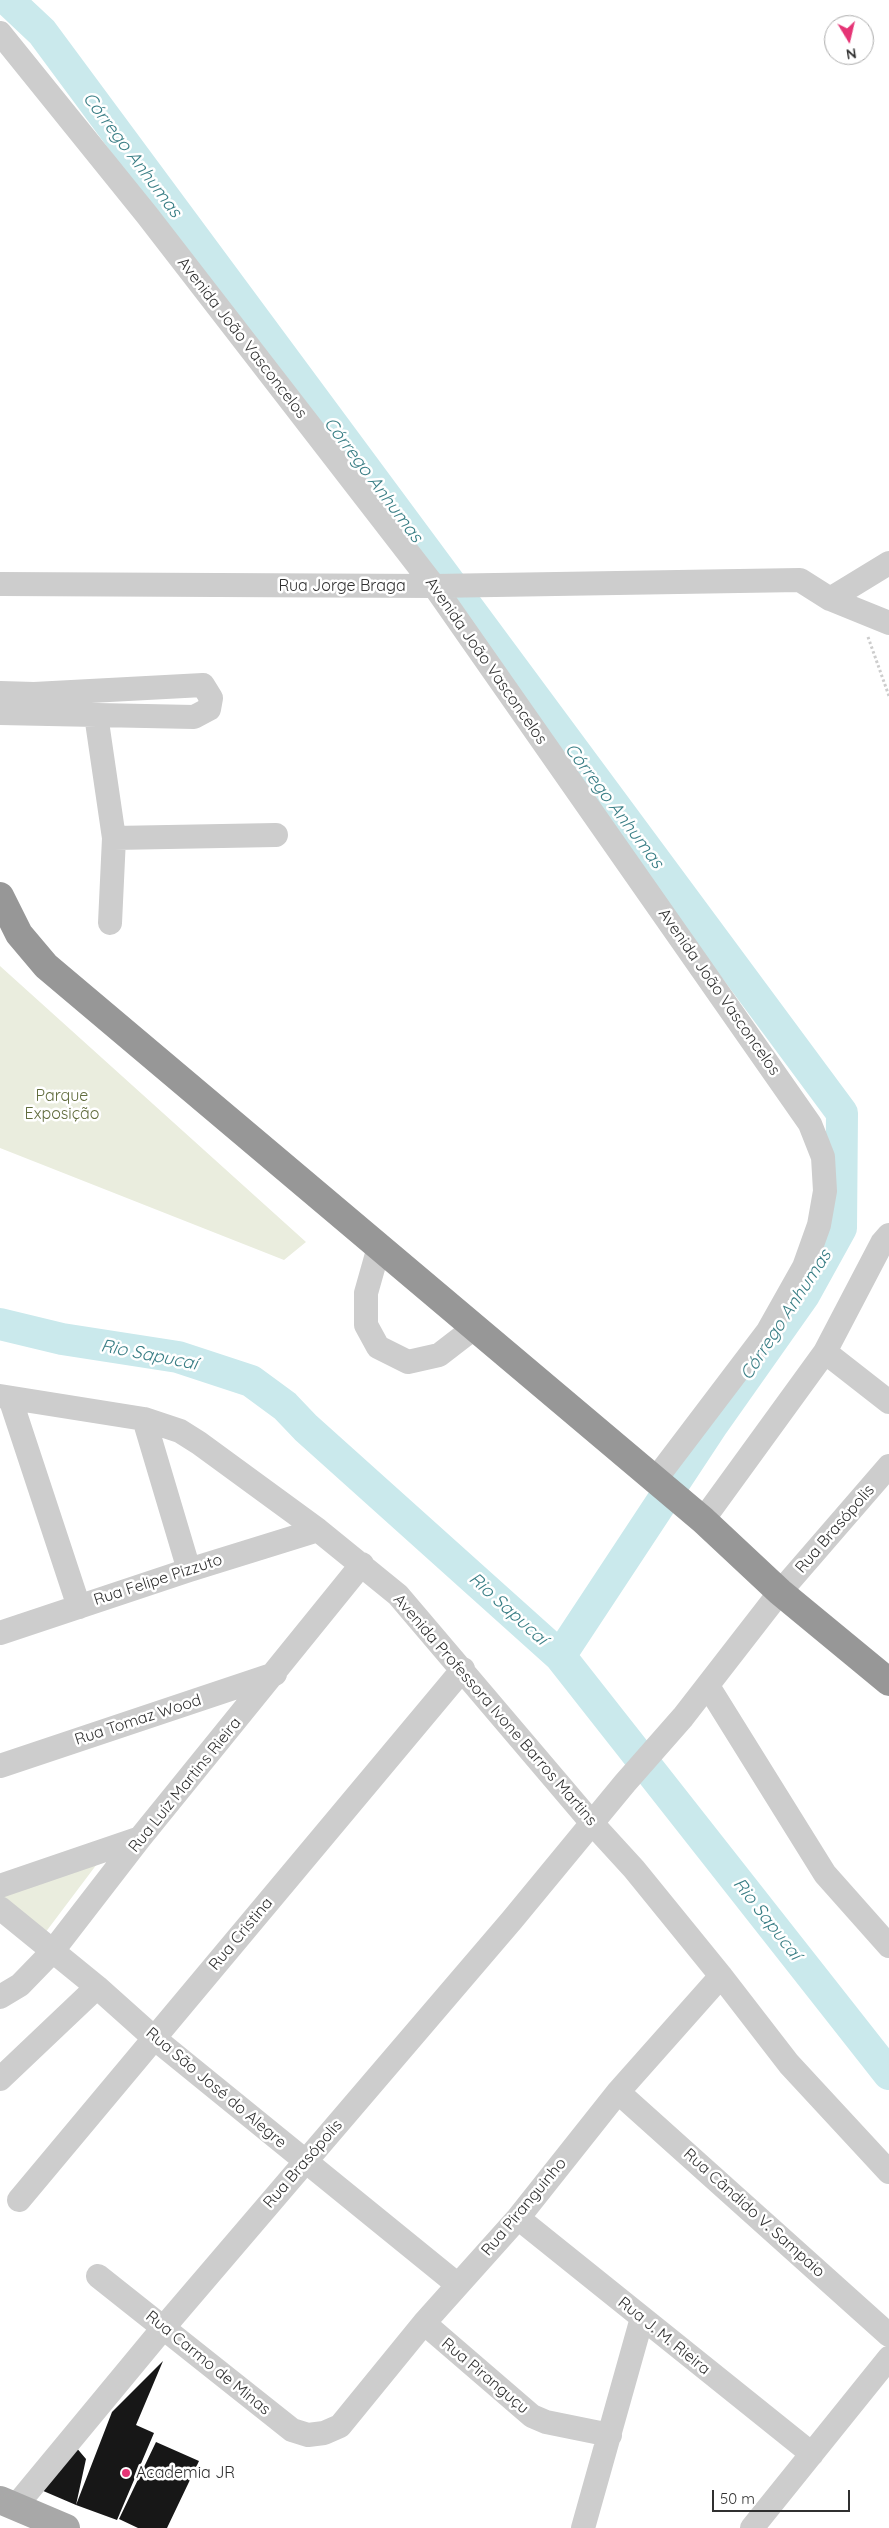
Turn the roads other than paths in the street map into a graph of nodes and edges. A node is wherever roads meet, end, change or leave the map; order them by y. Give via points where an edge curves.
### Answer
1 (0, 33) edge
2 (889, 564) edge
3 (0, 584) edge
4 (436, 586) junction
5 (830, 599) junction
6 (889, 623) edge
7 (0, 693) edge
8 (0, 713) edge
9 (96, 715) junction
10 (276, 835) dead end
11 (114, 838) junction
12 (0, 896) edge
13 (110, 923) dead end
14 (889, 1234) edge
15 (378, 1247) junction
16 (474, 1328) junction
17 (825, 1352) junction
18 (5, 1397) edge
19 (889, 1402) edge
20 (144, 1419) junction
21 (889, 1466) edge
22 (660, 1484) junction
23 (698, 1515) junction
24 (318, 1530) junction
25 (362, 1564) junction
26 (189, 1570) junction
27 (780, 1592) junction
28 (79, 1606) junction
29 (0, 1633) edge
30 (463, 1669) junction
31 (275, 1674) junction
32 (889, 1682) edge
33 (708, 1686) junction
34 (0, 1766) edge
35 (591, 1822) junction
36 (140, 1838) junction
37 (0, 1886) edge
38 (0, 1908) edge
39 (889, 1946) edge
40 (52, 1952) junction
41 (721, 1976) junction
42 (98, 1987) junction
43 (0, 1997) edge
44 (154, 2038) junction
45 (0, 2079) edge
46 (618, 2092) junction
47 (305, 2162) junction
48 (889, 2172) edge
49 (19, 2200) dead end
50 (518, 2218) junction
51 (98, 2276) dead end
52 (458, 2285) junction
53 (642, 2318) junction
54 (424, 2323) junction
55 (164, 2327) junction
56 (889, 2334) edge
57 (889, 2358) edge
58 (324, 2433) joint
59 (610, 2435) junction
60 (812, 2454) junction
61 (8, 2503) edge
62 (66, 2528) edge
63 (583, 2528) edge
64 (752, 2528) edge

1 - 4 street, Avenida João Vasconcelos via 147,215
2 - 5 street
3 - 4 street, Rua Jorge Braga
4 - 5 street, Rua Jorge Braga via 800,580
4 - 22 street, Avenida João Vasconcelos via 810,1124 823,1157 825,1191 819,1226 804,1267 768,1331
5 - 6 street, Rua Jorge Braga
7 - 9 street via 203,685 211,698 209,709 194,717
8 - 9 street
9 - 11 street
10 - 11 street
11 - 13 street
12 - 15 highway via 18,934 46,966
14 - 17 street
15 - 16 highway
15 - 16 street via 366,1293 366,1325 378,1347 408,1362 439,1355
16 - 22 highway
17 - 19 street
17 - 23 street
18 - 20 street, Avenida Professora Ivone Barros Martins
18 - 28 street
20 - 24 street, Avenida Professora Ivone Barros Martins via 180,1431 199,1443
20 - 26 street
21 - 27 street, Rua Brasópolis
22 - 23 highway
23 - 27 highway
24 - 25 street, Avenida Professora Ivone Barros Martins
24 - 26 street, Rua Felipe Pizzuto
25 - 30 street, Avenida Professora Ivone Barros Martins via 398,1595
25 - 31 street, Rua Luiz Martins Rieira
26 - 28 street, Rua Felipe Pizzuto
27 - 32 highway
27 - 33 street, Rua Brasópolis
28 - 29 street, Rua Felipe Pizzuto
30 - 35 street, Avenida Professora Ivone Barros Martins
30 - 44 street, Rua Cristina
31 - 34 street, Rua Tomaz Wood
31 - 36 street, Rua Luiz Martins Rieira
33 - 35 street, Rua Brasópolis
33 - 39 street via 825,1874
35 - 41 street, Avenida Professora Ivone Barros Martins via 634,1869
35 - 47 street, Rua Brasópolis via 512,1920
36 - 37 street
36 - 40 street, Rua Luiz Martins Rieira
38 - 40 street, Rua São José do Alegre
40 - 42 street, Rua São José do Alegre
40 - 43 street, Rua Luiz Martins Rieira via 20,1985
41 - 46 street, Rua Piranguinho
41 - 48 street, Avenida Professora Ivone Barros Martins via 788,2064
42 - 44 street, Rua São José do Alegre
42 - 45 street
44 - 47 street, Rua São José do Alegre
44 - 49 street, Rua Cristina
46 - 50 street, Rua Piranguinho
46 - 56 street, Rua Cândido V. Sampaio
47 - 52 street, Rua São José do Alegre
47 - 55 street, Rua Brasópolis
50 - 52 street, Rua Piranguinho
50 - 53 street, Rua J. M. Rieira
51 - 55 street, Rua Carmo de Minas
52 - 54 street, Rua Piranguinho
53 - 59 street
53 - 60 street, Rua J. M. Rieira
54 - 58 street, Rua Piranguinho via 340,2426
54 - 59 street, Rua Piranguçu via 532,2416 546,2422
55 - 58 street, Rua Carmo de Minas via 292,2430
55 - 61 street, Rua Brasópolis
57 - 60 street
59 - 63 street
60 - 64 street
61 - 62 main road

